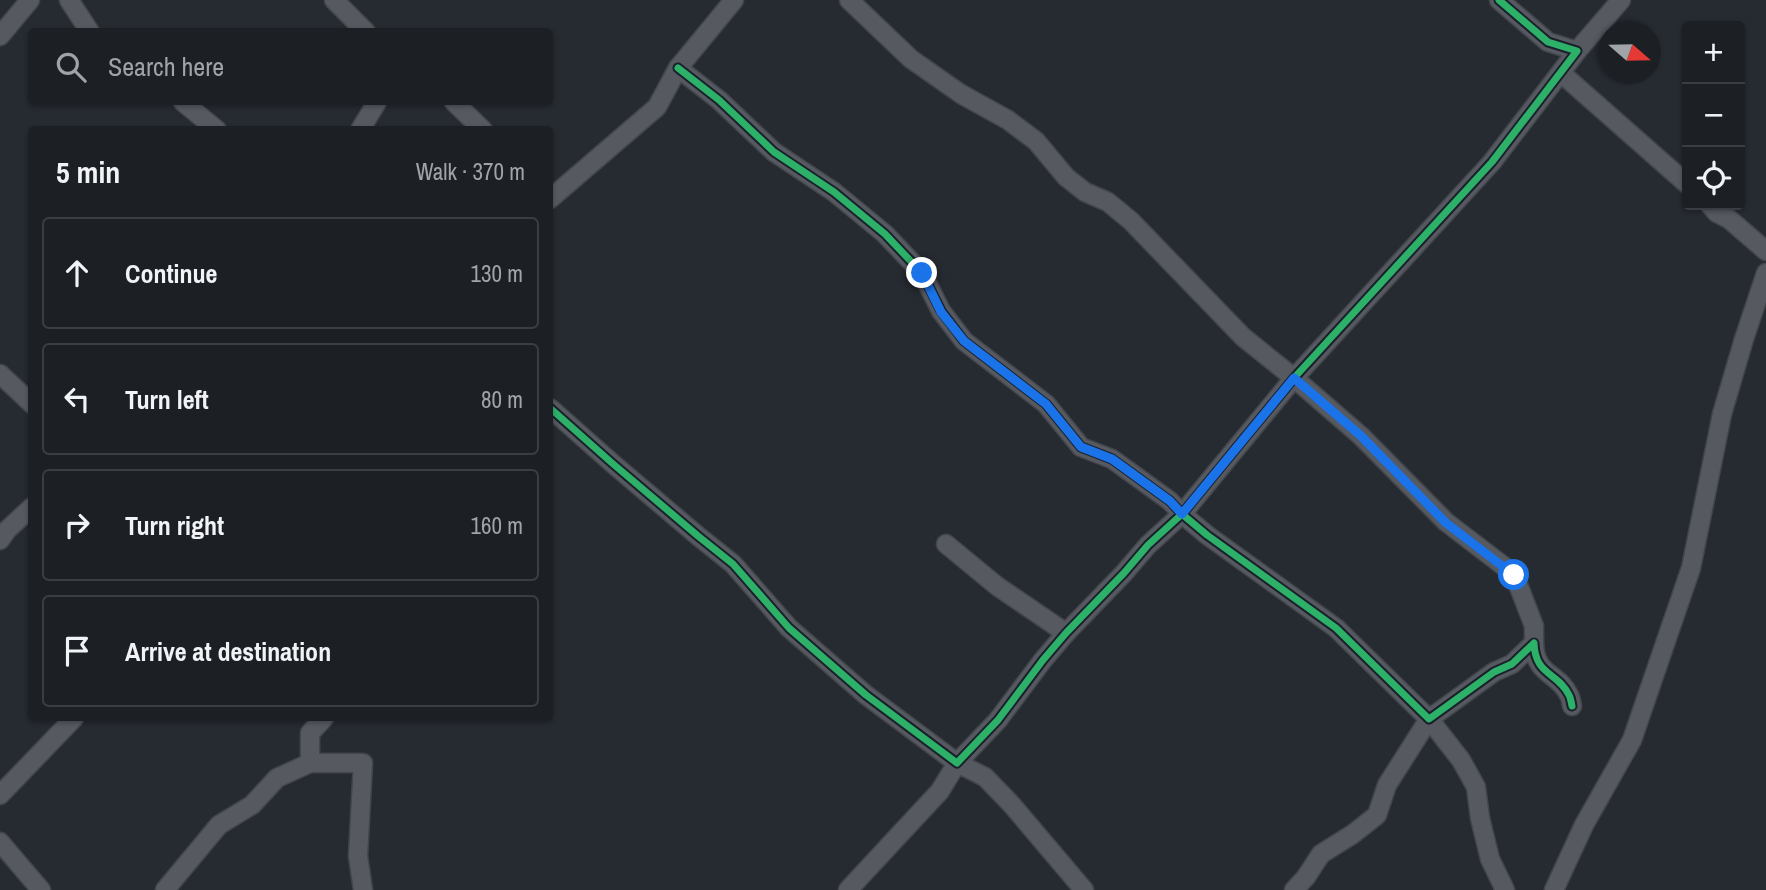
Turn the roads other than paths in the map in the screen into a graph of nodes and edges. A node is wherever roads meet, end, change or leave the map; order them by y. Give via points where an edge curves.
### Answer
1 (30, 0) edge
2 (69, 0) edge
3 (334, 0) edge
4 (734, 0) edge
5 (849, 0) edge
6 (1499, 0) edge
7 (1621, 0) edge
8 (87, 28) edge
9 (362, 28) edge
10 (0, 36) edge
11 (1577, 51) junction
12 (678, 68) junction
13 (1561, 73) junction
14 (187, 105) edge
15 (375, 105) edge
16 (457, 105) edge
17 (212, 126) edge
18 (362, 126) edge
19 (479, 126) edge
20 (1682, 180) edge
21 (553, 196) edge
22 (1714, 210) edge
23 (1766, 251) edge
24 (1766, 273) edge
25 (0, 374) edge
26 (1294, 378) junction
27 (28, 400) edge
28 (553, 411) edge
29 (28, 511) edge
30 (1182, 514) junction
31 (0, 540) edge
32 (946, 544) dead end
33 (1066, 633) junction
34 (1534, 643) junction
35 (1572, 706) dead end
36 (1429, 719) junction
37 (71, 721) edge
38 (321, 721) edge
39 (310, 763) junction
40 (957, 764) junction
41 (0, 795) edge
42 (0, 842) edge
43 (41, 890) edge
44 (165, 890) edge
45 (363, 890) edge
46 (848, 890) edge
47 (1084, 890) edge
48 (1294, 890) edge
49 (1505, 890) edge
50 (1555, 890) edge

1 - 10 street
2 - 8 street
3 - 9 street
4 - 12 street
5 - 26 street via 911,59 1008,120 1036,141 1066,177 1116,208 1243,337
6 - 11 street via 1548,42
7 - 11 street
11 - 13 street
12 - 21 street via 657,107
12 - 30 street via 774,152 885,234 922,273 941,312 964,341 1046,404 1081,447 1112,459
13 - 20 street
13 - 26 street via 1492,162
14 - 17 street
15 - 18 street
16 - 19 street
22 - 23 street
24 - 50 street via 1722,414 1682,595 1632,740 1584,825
25 - 27 street
26 - 30 street
26 - 34 street via 1361,436 1446,523 1514,575 1534,626
28 - 40 street via 733,564 789,628 866,695
29 - 31 street
30 - 33 street
30 - 36 street via 1336,628
32 - 33 street
33 - 40 street
34 - 35 street via 1538,664 1569,695
34 - 36 street via 1512,664
36 - 48 street via 1387,785 1377,815 1321,854
36 - 49 street via 1476,788 1490,859
37 - 41 street
38 - 39 street via 310,733
39 - 44 street via 277,778 252,805 219,825
39 - 45 street via 363,764 358,856
40 - 46 street via 940,790
40 - 47 street via 985,777
42 - 43 street

